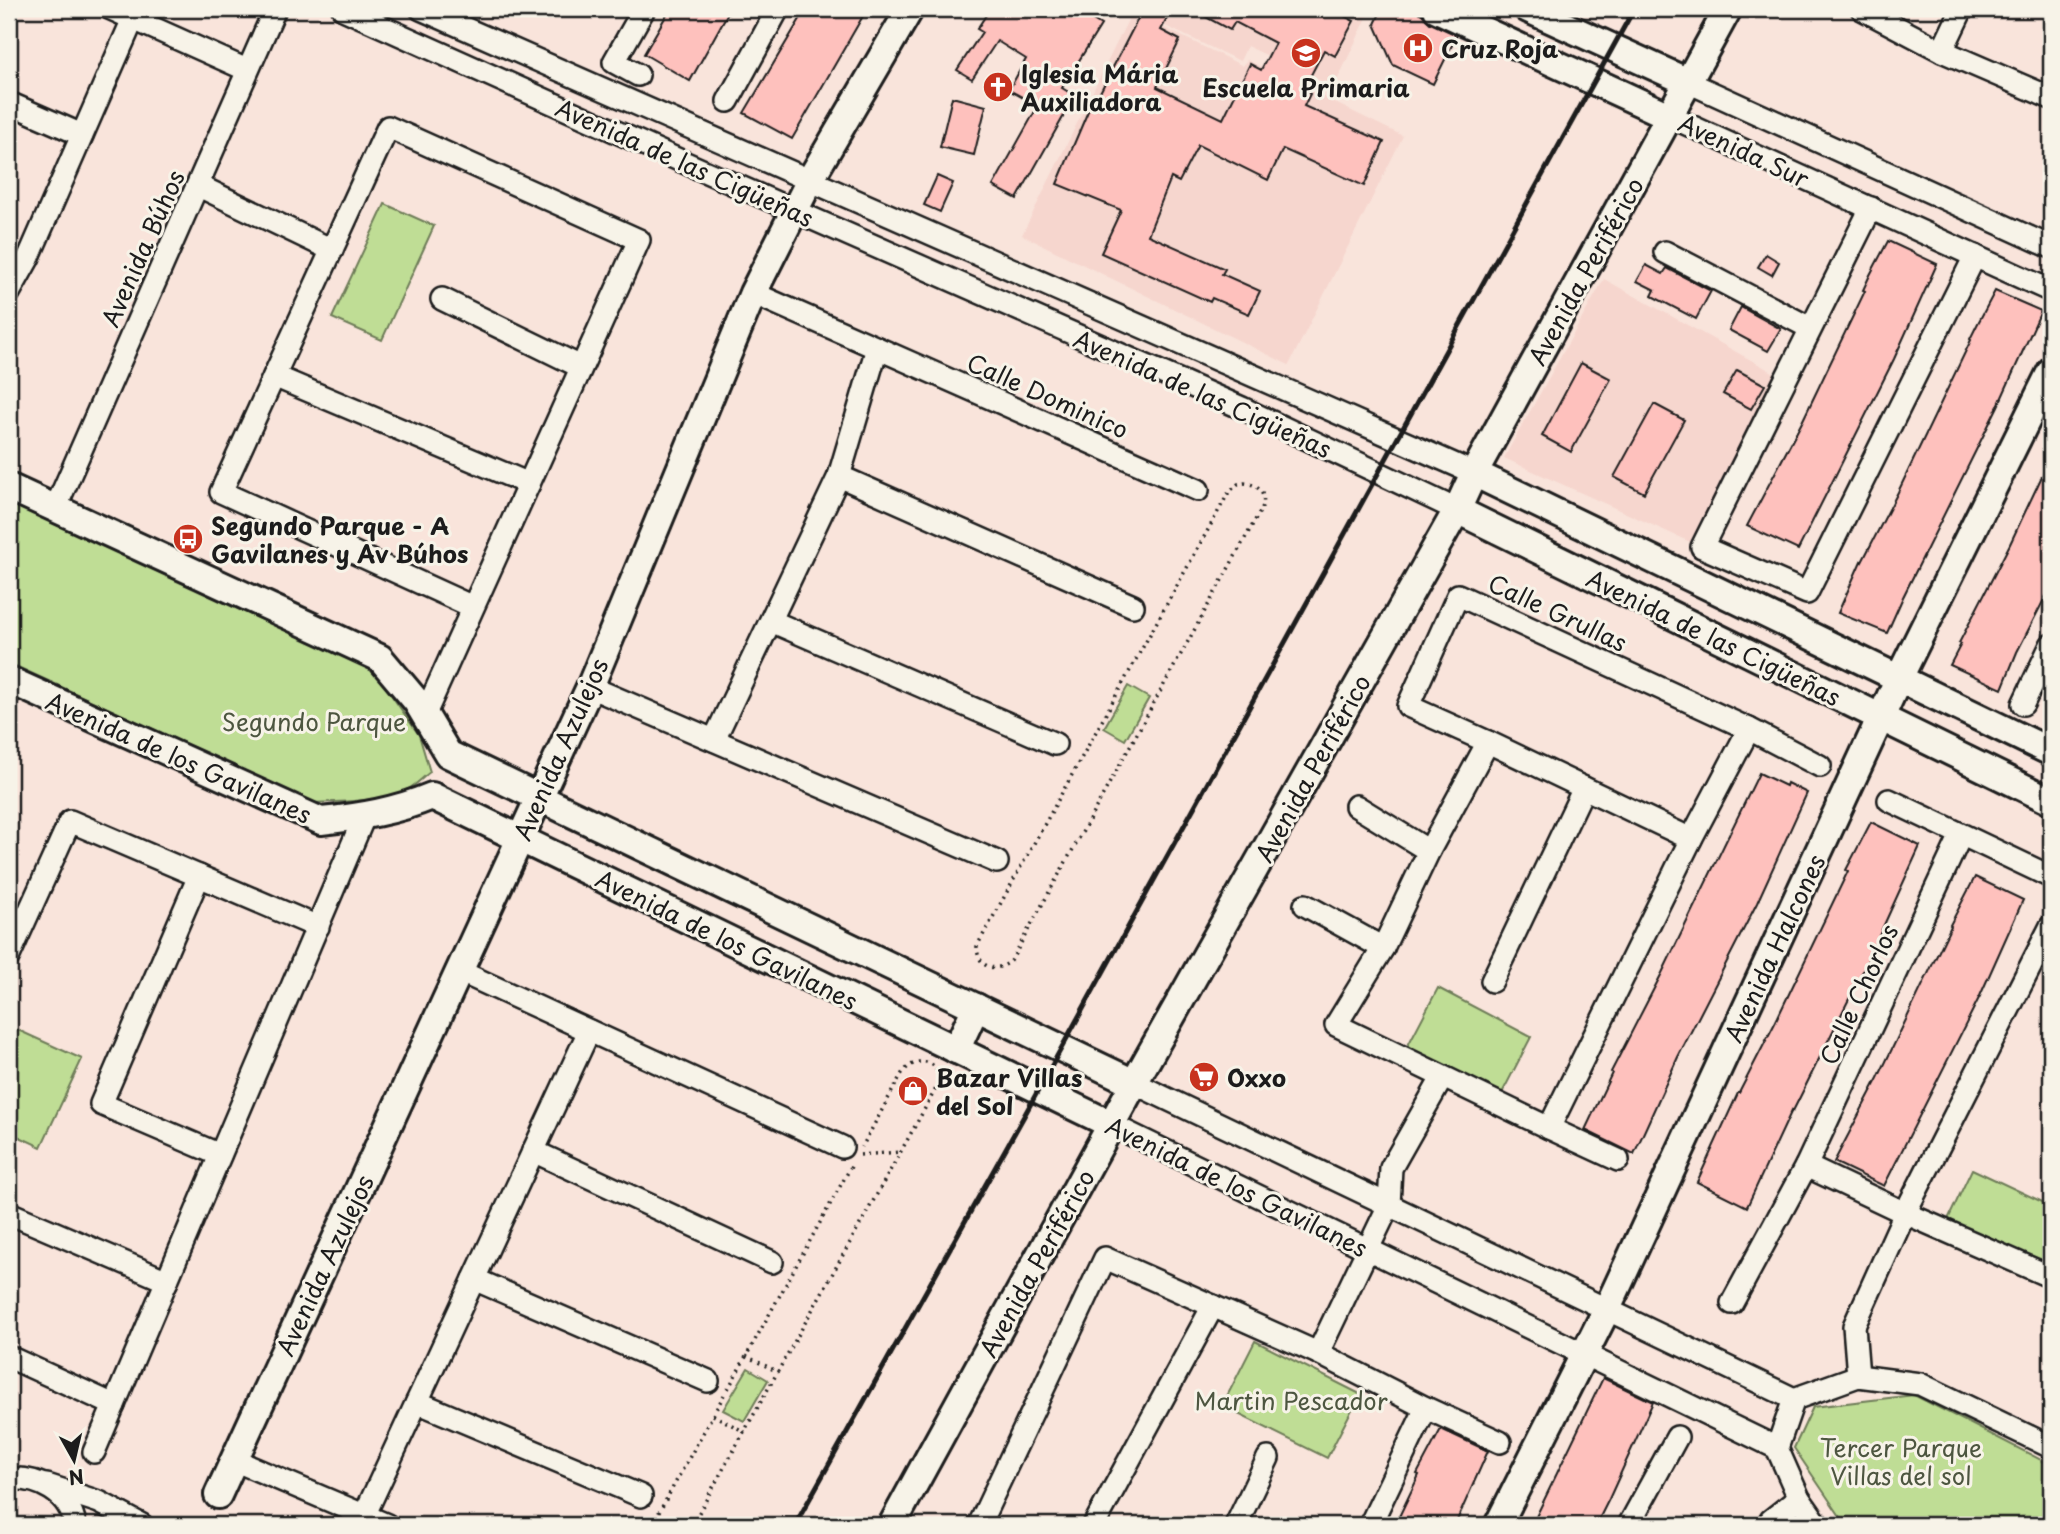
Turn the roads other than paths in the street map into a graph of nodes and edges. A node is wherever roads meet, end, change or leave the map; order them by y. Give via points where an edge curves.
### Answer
1 (111, 9) edge
2 (275, 9) edge
3 (343, 9) edge
4 (421, 9) edge
5 (644, 9) edge
6 (778, 9) edge
7 (910, 9) edge
8 (1528, 9) edge
9 (1728, 9) edge
10 (1862, 9) edge
11 (1962, 9) edge
12 (1451, 12) edge
13 (133, 19) junction
14 (1942, 51) junction
15 (247, 70) junction
16 (638, 75) dead end
17 (1688, 82) junction
18 (2051, 98) edge
19 (728, 101) dead end
20 (9, 103) edge
21 (1669, 116) junction
22 (82, 135) junction
23 (810, 180) junction
24 (199, 186) junction
25 (1871, 208) junction
26 (793, 211) junction
27 (2051, 247) edge
28 (332, 250) junction
29 (1665, 252) dead end
30 (18, 255) edge
31 (1975, 256) junction
32 (2051, 291) edge
33 (9, 293) edge
34 (754, 293) junction
35 (442, 299) dead end
36 (1810, 328) junction
37 (877, 348) junction
38 (581, 367) junction
39 (2051, 371) edge
40 (274, 376) junction
41 (1474, 473) junction
42 (839, 476) junction
43 (528, 484) junction
44 (9, 487) edge
45 (1198, 489) dead end
46 (55, 509) junction
47 (1457, 510) junction
48 (1133, 606) dead end
49 (473, 607) junction
50 (771, 621) junction
51 (2051, 645) edge
52 (1899, 678) junction
53 (9, 680) edge
54 (590, 687) junction
55 (2023, 704) dead end
56 (425, 714) junction
57 (1881, 719) junction
58 (1749, 729) junction
59 (714, 740) junction
60 (1488, 742) junction
61 (1055, 744) dead end
62 (2051, 752) edge
63 (448, 754) junction
64 (1820, 766) dead end
65 (1584, 788) junction
66 (432, 796) junction
67 (539, 797) junction
68 (1889, 800) dead end
69 (2051, 801) edge
70 (1356, 806) dead end
71 (364, 817) junction
72 (1961, 835) junction
73 (520, 838) junction
74 (1691, 839) junction
75 (1429, 851) junction
76 (997, 862) dead end
77 (198, 876) junction
78 (2051, 877) edge
79 (1304, 905) dead end
80 (2051, 926) edge
81 (318, 927) junction
82 (1383, 948) junction
83 (9, 956) edge
84 (459, 971) junction
85 (1492, 981) dead end
86 (976, 1007) junction
87 (589, 1031) junction
88 (956, 1050) junction
89 (1442, 1078) junction
90 (1135, 1083) junction
91 (1112, 1125) junction
92 (1549, 1128) junction
93 (533, 1151) junction
94 (850, 1151) road end
95 (220, 1155) junction
96 (1618, 1160) dead end
97 (1806, 1166) junction
98 (1389, 1205) junction
99 (9, 1213) edge
100 (1905, 1213) junction
101 (1367, 1250) junction
102 (772, 1262) dead end
103 (2051, 1277) edge
104 (474, 1279) junction
105 (167, 1281) junction
106 (1732, 1303) dead end
107 (1213, 1306) junction
108 (1607, 1309) junction
109 (1318, 1353) junction
110 (1584, 1354) junction
111 (9, 1357) edge
112 (1857, 1376) junction
113 (708, 1381) dead end
114 (1794, 1399) junction
115 (417, 1402) junction
116 (114, 1405) junction
117 (1426, 1408) junction
118 (1676, 1437) dead end
119 (1500, 1441) dead end
120 (2051, 1447) edge
121 (1777, 1448) junction
122 (94, 1452) dead end
123 (1268, 1458) dead end
124 (234, 1460) junction
125 (9, 1479) edge
126 (47, 1485) junction
127 (218, 1495) dead end
128 (641, 1496) dead end
129 (1799, 1498) junction
130 (364, 1516) junction
131 (75, 1525) edge
132 (142, 1525) edge
133 (387, 1525) edge
134 (892, 1525) edge
135 (979, 1525) edge
136 (1094, 1525) edge
137 (1236, 1525) edge
138 (1370, 1525) edge
139 (1498, 1525) edge
140 (1629, 1525) edge
141 (1768, 1525) edge
142 (1818, 1525) edge

1 - 13 street
2 - 15 street, Avenida Búhos
3 - 26 street, Avenida de las Cigüeñas
4 - 23 street, Avenida de las Cigüeñas
5 - 16 street via 614,62
6 - 19 street
7 - 23 main road, Avenida Azulejos
8 - 17 main road, Avenida Sur
9 - 17 main road, Avenida Periférico
10 - 14 street
11 - 14 street
12 - 21 main road, Avenida Sur
13 - 15 street
13 - 22 street
14 - 18 street
15 - 24 street, Avenida Búhos
17 - 21 main road, Avenida Periférico
17 - 27 street, Avenida Sur
20 - 22 street
21 - 25 street, Avenida Sur
21 - 41 main road, Avenida Periférico
22 - 30 street
23 - 26 main road, Avenida Azulejos
23 - 41 street, Avenida de las Cigüeñas
24 - 28 street
24 - 46 street, Avenida Búhos
25 - 31 street, Avenida Sur
25 - 36 street
26 - 34 main road, Avenida Azulejos
26 - 47 street, Avenida de las Cigüeñas via 1242,408
28 - 38 street via 388,127 639,240
28 - 40 street
29 - 36 street
30 - 33 street
31 - 32 street, Avenida Sur
31 - 36 street via 1807,593 1702,547
34 - 37 street, Calle Dominico
34 - 54 main road, Avenida Azulejos
35 - 38 street
37 - 42 street
37 - 45 street, Calle Dominico
38 - 43 street
39 - 52 main road, Avenida Halcones
40 - 43 street
40 - 49 street via 221,492
41 - 47 main road, Avenida Periférico
41 - 52 main road, Avenida de las Cigüeñas
42 - 48 street
42 - 50 street
43 - 49 street
44 - 46 main road
46 - 56 main road via 380,658
47 - 57 main road, Avenida de las Cigüeñas
47 - 90 main road, Avenida Periférico
49 - 56 street
50 - 59 street
50 - 61 street
51 - 55 street
52 - 57 main road, Avenida Halcones
52 - 62 main road, Avenida de las Cigüeñas
53 - 71 main road, Avenida de los Gavilanes via 321,821
54 - 59 street
54 - 67 main road, Avenida Azulejos
56 - 63 main road
57 - 69 main road, Avenida de las Cigüeñas
57 - 108 main road, Avenida Halcones
58 - 60 street, Calle Grullas via 1458,595 1408,706
58 - 64 street, Calle Grullas
58 - 74 street
59 - 76 street
60 - 65 street, Calle Grullas
60 - 75 street
63 - 66 main road
63 - 67 main road, Avenida de los Gavilanes
65 - 74 street, Calle Grullas
65 - 85 street
66 - 71 main road, Avenida de los Gavilanes
66 - 73 main road, Avenida de los Gavilanes
67 - 73 main road, Avenida Azulejos
67 - 86 main road, Avenida de los Gavilanes
68 - 72 street
70 - 75 street
71 - 81 street
72 - 78 street
72 - 97 street, Calle Chorlos
73 - 84 main road, Avenida Azulejos
73 - 88 main road, Avenida de los Gavilanes
74 - 92 street
75 - 82 street
77 - 81 street
77 - 83 street via 70,821
77 - 95 street via 101,1104
79 - 82 street
80 - 100 street
81 - 95 street
82 - 89 street via 1336,1026
84 - 87 street
84 - 124 main road, Avenida Azulejos
86 - 88 main road
86 - 90 main road, Avenida de los Gavilanes
87 - 93 street
87 - 94 street
88 - 91 main road, Avenida de los Gavilanes
89 - 92 street
89 - 98 street via 1391,1168
90 - 91 main road, Avenida Periférico
90 - 98 street, Avenida de los Gavilanes
91 - 101 street, Avenida de los Gavilanes
91 - 134 main road, Avenida Periférico
92 - 96 street
93 - 102 street
93 - 104 street
95 - 105 street
97 - 100 street
97 - 106 street, Calle Chorlos
98 - 101 street
98 - 108 street, Avenida de los Gavilanes
99 - 105 street
100 - 103 street
100 - 112 street via 1854,1326
101 - 109 street
101 - 110 street, Avenida de los Gavilanes
104 - 113 street
104 - 115 street
105 - 116 street
107 - 109 street
107 - 135 street via 1105,1258
107 - 136 street
108 - 110 main road, Avenida Halcones
108 - 114 street, Avenida de los Gavilanes
109 - 117 street
110 - 121 street, Avenida de los Gavilanes
110 - 139 main road, Avenida Halcones
111 - 116 street
112 - 114 street
112 - 120 street via 1920,1384
114 - 121 street
115 - 128 street
115 - 130 street
116 - 122 street
117 - 119 street
117 - 138 street
118 - 140 street
121 - 129 street
123 - 137 street
124 - 127 main road, Avenida Azulejos
124 - 130 street
125 - 126 street
126 - 131 street via 63,1499
126 - 132 street via 99,1502
129 - 141 street
129 - 142 street
130 - 133 street

